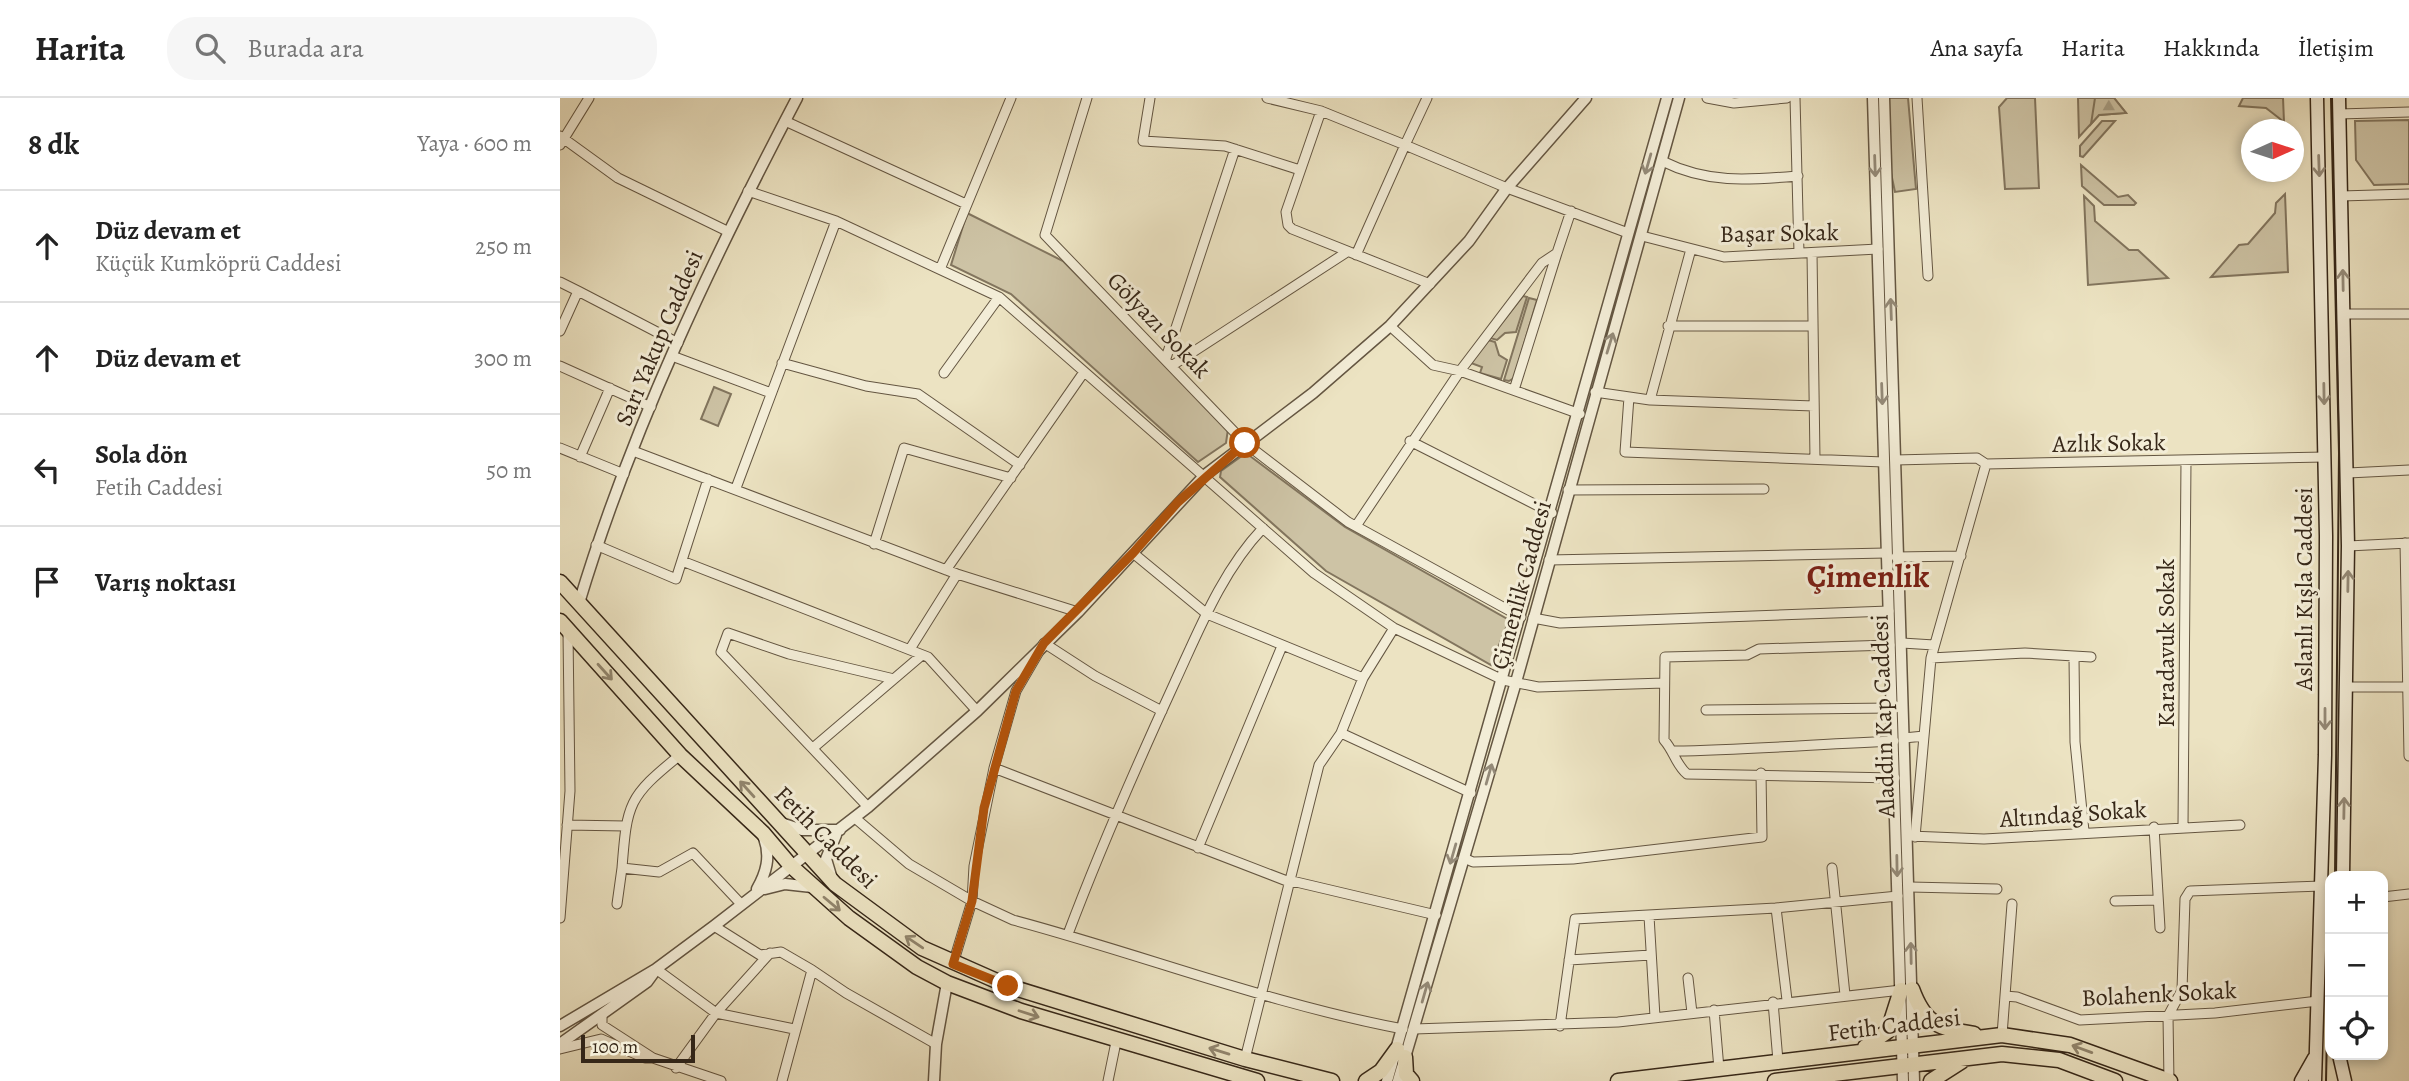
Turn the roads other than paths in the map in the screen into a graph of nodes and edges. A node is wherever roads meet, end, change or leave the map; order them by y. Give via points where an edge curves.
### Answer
1 (589, 98) edge
2 (797, 98) edge
3 (1011, 98) edge
4 (1087, 98) edge
5 (1150, 98) edge
6 (1267, 98) edge
7 (1427, 98) edge
8 (1667, 98) edge
9 (1679, 98) edge
10 (1707, 98) edge
11 (1787, 98) edge
12 (1795, 98) edge
13 (1873, 98) edge
14 (1884, 98) edge
15 (1917, 98) edge
16 (2317, 98) edge
17 (1581, 99) edge
18 (1733, 101) edge
19 (2340, 104) edge
20 (1321, 111) junction
21 (2409, 112) edge
22 (785, 121) junction
23 (561, 140) edge
24 (1405, 145) junction
25 (1235, 149) junction
26 (1662, 161) junction
27 (1300, 170) junction
28 (1798, 176) junction
29 (1507, 188) junction
30 (748, 191) junction
31 (2409, 194) edge
32 (2341, 196) junction
33 (967, 204) junction
34 (1571, 211) junction
35 (836, 221) junction
36 (727, 231) junction
37 (1628, 233) junction
38 (1642, 236) junction
39 (1883, 249) junction
40 (1691, 250) junction
41 (1556, 253) junction
42 (1798, 253) junction
43 (1812, 253) junction
44 (1352, 254) junction
45 (941, 267) junction
46 (1928, 276) dead end
47 (560, 282) edge
48 (1430, 284) junction
49 (578, 291) junction
50 (999, 297) junction
51 (2344, 314) junction
52 (2409, 314) edge
53 (1390, 326) junction
54 (1668, 326) junction
55 (1811, 326) junction
56 (560, 331) edge
57 (678, 343) junction
58 (672, 356) junction
59 (1169, 362) junction
60 (782, 363) junction
61 (560, 366) edge
62 (1460, 371) junction
63 (1084, 372) junction
64 (944, 373) dead end
65 (610, 388) junction
66 (1514, 390) junction
67 (1595, 392) junction
68 (771, 393) junction
69 (1629, 397) junction
70 (1650, 400) junction
71 (1814, 406) junction
72 (651, 407) junction
73 (1580, 414) junction
74 (1410, 442) junction
75 (1245, 443) junction
76 (560, 448) edge
77 (633, 451) junction
78 (580, 457) junction
79 (2325, 457) junction
80 (1815, 459) junction
81 (1889, 461) junction
82 (2186, 461) junction
83 (1986, 464) junction
84 (1020, 465) junction
85 (2409, 470) edge
86 (2348, 473) junction
87 (624, 474) junction
88 (1205, 475) junction
89 (1010, 478) junction
90 (708, 479) junction
91 (736, 488) junction
92 (1765, 489) dead end
93 (1568, 490) junction
94 (1552, 513) junction
95 (1356, 527) junction
96 (1264, 528) junction
97 (2407, 543) edge
98 (874, 544) junction
99 (596, 545) junction
100 (2348, 546) junction
101 (1133, 553) junction
102 (1891, 555) junction
103 (1961, 556) junction
104 (1549, 560) junction
105 (682, 561) junction
106 (946, 570) junction
107 (957, 574) junction
108 (560, 582) edge
109 (579, 603) junction
110 (1889, 611) junction
111 (1078, 612) junction
112 (1207, 614) junction
113 (1527, 617) junction
114 (564, 625) edge
115 (1394, 628) junction
116 (1044, 643) junction
117 (1902, 643) junction
118 (1890, 645) junction
119 (1934, 645) junction
120 (1282, 646) junction
121 (910, 649) junction
122 (922, 655) junction
123 (2074, 657) junction
124 (2091, 657) dead end
125 (1931, 658) junction
126 (1363, 678) junction
127 (894, 679) junction
128 (1503, 680) junction
129 (1516, 682) junction
130 (1664, 682) junction
131 (2346, 687) junction
132 (2407, 687) edge
133 (564, 706) edge
134 (1892, 708) junction
135 (1706, 710) dead end
136 (977, 711) junction
137 (1162, 711) junction
138 (1341, 733) junction
139 (1924, 736) junction
140 (1899, 739) junction
141 (813, 748) junction
142 (1674, 751) junction
143 (680, 755) junction
144 (2408, 755) edge
145 (994, 768) junction
146 (1762, 773) junction
147 (1895, 778) junction
148 (1471, 793) junction
149 (868, 807) junction
150 (767, 811) junction
151 (1114, 815) junction
152 (855, 818) junction
153 (567, 825) junction
154 (2240, 825) dead end
155 (625, 826) junction
156 (2183, 826) junction
157 (2154, 827) junction
158 (840, 830) junction
159 (2084, 831) junction
160 (763, 833) junction
161 (1912, 836) junction
162 (1198, 848) junction
163 (807, 854) junction
164 (1464, 858) junction
165 (791, 866) junction
166 (622, 868) junction
167 (1832, 868) dead end
168 (2343, 871) edge
169 (1292, 882) junction
170 (835, 884) junction
171 (812, 887) junction
172 (1910, 887) junction
173 (2322, 887) junction
174 (1997, 889) dead end
175 (2409, 894) edge
176 (753, 895) junction
177 (1898, 896) junction
178 (2388, 896) edge
179 (2158, 900) junction
180 (972, 901) junction
181 (2115, 901) dead end
182 (1835, 902) junction
183 (617, 904) dead end
184 (741, 904) junction
185 (2012, 904) dead end
186 (1776, 908) junction
187 (1436, 915) junction
188 (1649, 916) junction
189 (560, 918) edge
190 (714, 926) junction
191 (2160, 928) dead end
192 (1068, 934) junction
193 (770, 953) junction
194 (1651, 955) junction
195 (1569, 960) junction
196 (953, 964) junction
197 (656, 969) junction
198 (812, 970) junction
199 (1688, 978) dead end
200 (947, 983) junction
201 (1906, 989) junction
202 (1263, 995) junction
203 (1845, 995) junction
204 (2005, 996) junction
205 (1787, 1000) junction
206 (2318, 1001) junction
207 (1773, 1002) junction
208 (1714, 1010) junction
209 (716, 1013) junction
210 (1692, 1013) junction
211 (603, 1014) junction
212 (2168, 1016) junction
213 (1655, 1017) junction
214 (560, 1026) edge
215 (1560, 1026) junction
216 (794, 1028) junction
217 (1409, 1029) junction
218 (1996, 1036) junction
219 (1116, 1042) junction
220 (560, 1044) edge
221 (936, 1044) junction
222 (1908, 1046) junction
223 (560, 1049) edge
224 (1401, 1053) junction
225 (1851, 1053) junction
226 (2315, 1055) junction
227 (1970, 1056) junction
228 (653, 1058) junction
229 (1245, 1059) junction
230 (2339, 1060) edge
231 (2340, 1060) edge
232 (1778, 1061) junction
233 (1908, 1064) junction
234 (676, 1068) junction
235 (1719, 1069) junction
236 (1840, 1073) junction
237 (722, 1081) edge
238 (782, 1081) edge
239 (934, 1081) edge
240 (1108, 1081) edge
241 (1257, 1081) edge
242 (1332, 1081) edge
243 (1366, 1081) edge
244 (1387, 1081) edge
245 (1398, 1081) edge
246 (1412, 1081) edge
247 (1618, 1081) edge
248 (1775, 1081) edge
249 (1866, 1081) edge
250 (1903, 1081) edge
251 (1914, 1081) edge
252 (1931, 1081) edge
253 (2115, 1081) edge
254 (2169, 1081) edge
255 (2301, 1081) edge
256 (2315, 1081) edge
257 (2338, 1081) edge
258 (2344, 1081) edge

1 - 23 street
2 - 22 street, Sarı Yakup Caddesi
3 - 33 street
4 - 59 street, Gölyazı Sokak via 1045,235
5 - 25 street via 1143,141
6 - 20 street
7 - 24 street
8 -> 37 street, Çimenlik Caddesi
9 - 26 street, Çimenlik Caddesi
10 - 18 street
11 - 18 street
12 - 28 street
13 -> 39 street, Aladdin Kap Caddesi
14 - 39 street, Aladdin Kap Caddesi
15 - 46 street
16 -> 79 main road, Aslanlı Kışla Caddesi
17 - 29 street
19 - 21 street
19 - 32 main road, Aslanlı Kışla Caddesi
20 - 24 street
20 - 27 street
22 - 30 street, Sarı Yakup Caddesi
22 - 33 street
23 - 36 street via 618,178
24 - 29 street
24 - 44 street
25 - 27 street
25 - 59 street
26 - 28 street via 1687,174 1740,181
26 - 38 street, Çimenlik Caddesi
27 - 44 street via 1286,212 1288,225
28 - 42 street
29 - 34 street
29 - 48 street via 1469,241
30 - 35 street
30 - 36 street, Sarı Yakup Caddesi
31 - 32 street
51 -> 32 main road, Aslanlı Kışla Caddesi
33 - 45 street
34 - 37 street
34 - 41 street
35 - 45 street
35 - 60 street
36 - 57 street, Sarı Yakup Caddesi
37 - 73 street, Çimenlik Caddesi
38 - 40 street, Başar Sokak
67 -> 38 street, Çimenlik Caddesi
39 - 43 street, Başar Sokak
39 - 81 street, Aladdin Kap Caddesi
40 - 42 street, Başar Sokak via 1724,257
40 - 54 street
41 - 62 street via 1542,263
41 - 66 street
42 - 43 street, Başar Sokak
43 - 55 street
44 - 48 street
44 - 59 street
45 - 50 street
47 - 49 street
48 - 53 street
49 - 56 street
49 - 57 street
50 - 63 street
50 - 64 street
51 - 52 street
51 - 86 main road, Aslanlı Kışla Caddesi
53 - 62 street via 1433,365
53 - 75 street via 1313,393
54 - 55 street
54 - 70 street
55 - 71 street
57 - 58 street, Sarı Yakup Caddesi
58 - 68 street
58 - 72 street, Sarı Yakup Caddesi
59 - 75 street, Gölyazı Sokak
60 - 68 street
60 - 84 street via 866,386 918,394
61 - 65 street
62 - 66 street
62 - 74 street
63 - 84 street
63 - 88 street
65 - 72 street
65 - 78 street
66 - 73 street
67 - 69 street
67 - 93 street, Çimenlik Caddesi
68 - 91 street
69 - 70 street
69 - 80 street, Azlık Sokak via 1625,452
70 - 71 street
71 - 80 street
72 - 77 street, Sarı Yakup Caddesi
73 - 94 street, Çimenlik Caddesi
74 - 94 street
74 - 95 street
75 - 88 street
75 - 95 street, Gölyazı Sokak
76 - 78 street
77 - 87 street, Sarı Yakup Caddesi
77 - 90 street
78 - 87 street
79 - 82 street, Azlık Sokak
79 -> 173 main road, Aslanlı Kışla Caddesi
80 - 81 street, Azlık Sokak
81 - 83 street, Azlık Sokak via 1977,458
81 - 102 street, Aladdin Kap Caddesi
82 - 83 street, Azlık Sokak
82 - 156 street, Karadavuk Sokak
83 - 103 street
84 - 89 street
85 - 86 street
86 - 100 main road, Aslanlı Kışla Caddesi
87 - 99 street, Sarı Yakup Caddesi
88 - 96 street
88 - 101 street
89 - 98 street via 904,447
89 - 106 street
90 - 91 street
90 - 105 street
91 - 98 street
92 - 93 street
93 - 104 street, Çimenlik Caddesi
94 - 113 street, Çimenlik Caddesi
95 - 113 street, Gölyazı Sokak
96 - 112 street via 1242,550
96 - 115 street via 1314,573
97 - 100 street
97 - 132 street
98 - 106 street
99 - 105 street via 676,579
99 - 109 street, Sarı Yakup Caddesi
131 -> 100 main road, Aslanlı Kışla Caddesi
101 - 111 street
101 - 112 street
102 - 103 street
102 - 104 street
102 - 110 street, Aladdin Kap Caddesi
102 - 117 street, Aladdin Kap Caddesi
103 - 119 street
104 - 113 street, Çimenlik Caddesi
105 - 121 street
106 - 107 street
107 - 111 street
107 - 121 street
108 - 109 main road, Fetih Caddesi
150 -> 109 main road, Fetih Caddesi
110 - 113 street via 1560,623
110 - 118 street, Aladdin Kap Caddesi
111 - 116 street
112 - 120 street
112 - 137 street
113 - 128 street, Çimenlik Caddesi
113 - 129 street, Çimenlik Caddesi
114 - 133 street
114 -> 143 main road, Fetih Caddesi
115 - 126 street
115 - 128 street
116 - 136 street
116 - 137 street
116 - 145 street via 1016,691
117 - 119 street
117 - 140 street, Aladdin Kap Caddesi
118 - 130 street via 1664,657
118 - 134 street, Aladdin Kap Caddesi
119 - 125 street
120 - 126 street
120 - 162 street
121 - 122 street
122 - 127 street
122 - 136 street
123 - 124 street
123 - 125 street via 2025,653
123 - 159 street via 2075,742
125 - 139 street
126 - 138 street
127 - 141 street
127 - 141 street via 789,654 728,633 721,652
128 - 129 street
128 - 148 street, Çimenlik Caddesi
129 - 130 street via 1538,687
164 -> 129 street, Çimenlik Caddesi
130 - 142 street via 1664,740
131 - 132 street
168 -> 131 main road, Aslanlı Kışla Caddesi
132 - 144 street
133 - 153 street
134 - 135 street
134 - 140 street, Aladdin Kap Caddesi
136 - 149 street
137 - 151 street
138 - 148 street
138 - 169 street via 1319,765
139 - 140 street
139 - 161 street
140 - 142 street
140 - 147 street, Aladdin Kap Caddesi
140 - 161 street, Aladdin Kap Caddesi
141 - 149 street
142 - 146 street via 1680,769 1687,774
143 - 155 street via 646,782 630,803
143 - 160 main road, Fetih Caddesi
145 - 151 street
145 - 180 street via 974,866
146 - 147 street
146 - 164 street via 1762,837 1573,859 1473,862
147 -> 177 street, Aladdin Kap Caddesi
148 -> 187 street, Çimenlik Caddesi
149 - 152 street
150 - 158 street via 786,827
150 - 163 main road, Fetih Caddesi
151 - 162 street
151 - 192 street
152 - 158 street
152 - 180 street via 909,864
153 - 155 street
153 - 189 street
154 - 156 street, Altındağ Sokak
155 - 166 street
156 - 157 street, Altındağ Sokak
157 - 159 street, Altındağ Sokak
157 - 179 street
158 - 163 street
158 - 170 street via 827,859
159 - 161 street, Altındağ Sokak via 1984,839
160 - 165 main road, Fetih Caddesi
160 - 176 street via 767,866
161 - 172 street, Aladdin Kap Caddesi
162 - 169 street
163 - 165 street
163 - 170 main road, Fetih Caddesi
217 -> 164 street, Çimenlik Caddesi
165 - 171 main road, Fetih Caddesi
165 - 176 street
166 - 183 street
166 - 184 street via 659,872 693,853
167 - 182 street
169 - 187 street
169 - 202 street
196 -> 170 main road, Fetih Caddesi via 922,948
171 - 176 street via 785,884
171 -> 200 main road, Fetih Caddesi via 917,967
172 - 174 street
201 -> 172 street, Aladdin Kap Caddesi
173 - 206 main road, Aslanlı Kışla Caddesi
173 - 212 street via 2190,891 2185,899 2182,990
175 - 178 street
176 - 184 street
177 - 182 street
177 - 201 street, Aladdin Kap Caddesi
179 - 181 street
179 - 191 street
180 - 192 street via 1013,920
180 - 196 street
182 - 186 street
182 - 203 street
184 - 190 street
185 - 204 street
186 - 188 street
186 - 205 street
187 - 217 street, Çimenlik Caddesi
188 - 194 street
188 - 195 street via 1575,919
190 - 193 street via 760,955
190 - 197 street
192 - 202 street
193 - 198 street via 781,952
193 - 209 street
194 - 195 street
194 - 213 street
195 - 215 street
229 -> 196 main road, Fetih Caddesi via 1008,986
197 - 209 street
197 - 211 street via 647,982
197 - 214 street
198 - 216 street
198 - 221 street
199 - 210 street
200 -> 219 main road, Fetih Caddesi
200 - 221 street
201 - 203 street
201 - 218 main road via 1936,1025
201 - 222 street, Aladdin Kap Caddesi
201 - 225 main road via 1888,1031
202 - 217 street via 1336,1016
202 - 229 street
203 - 205 street
204 - 212 street, Bolahenk Sokak via 2080,1020
204 - 218 street
205 - 207 street
206 - 212 street, Bolahenk Sokak
206 - 226 main road, Aslanlı Kışla Caddesi
207 - 208 street
207 - 232 street
208 - 210 street
208 - 235 street
209 - 216 street
209 - 234 street
210 - 213 street
211 - 220 street
211 - 228 street via 602,1025
212 - 254 street
213 - 215 street
215 - 217 street
216 - 238 street
217 - 224 street, Çimenlik Caddesi
218 - 222 main road, Fetih Caddesi
254 -> 218 main road, Fetih Caddesi via 2070,1045
219 - 240 street
219 - 241 main road, Fetih Caddesi
221 - 239 street
222 - 225 main road, Fetih Caddesi
222 - 233 street, Aladdin Kap Caddesi
223 - 228 street via 601,1039
224 - 243 main road
224 - 244 street, Çimenlik Caddesi
224 - 245 street, Çimenlik Caddesi
224 - 246 main road
225 - 232 main road, Fetih Caddesi
226 - 255 main road
226 - 256 main road, Aslanlı Kışla Caddesi
227 - 233 main road, Fetih Caddesi
227 - 252 main road
227 - 253 main road, Fetih Caddesi via 2026,1054 2059,1060
228 - 234 street
229 - 242 main road, Fetih Caddesi
230 - 257 main road
231 - 258 main road
232 - 235 main road, Fetih Caddesi
233 - 236 main road, Fetih Caddesi
233 - 250 street, Aladdin Kap Caddesi
233 - 251 street, Aladdin Kap Caddesi
234 - 237 street
235 - 247 main road, Fetih Caddesi
236 - 248 main road, Fetih Caddesi
236 - 249 main road

